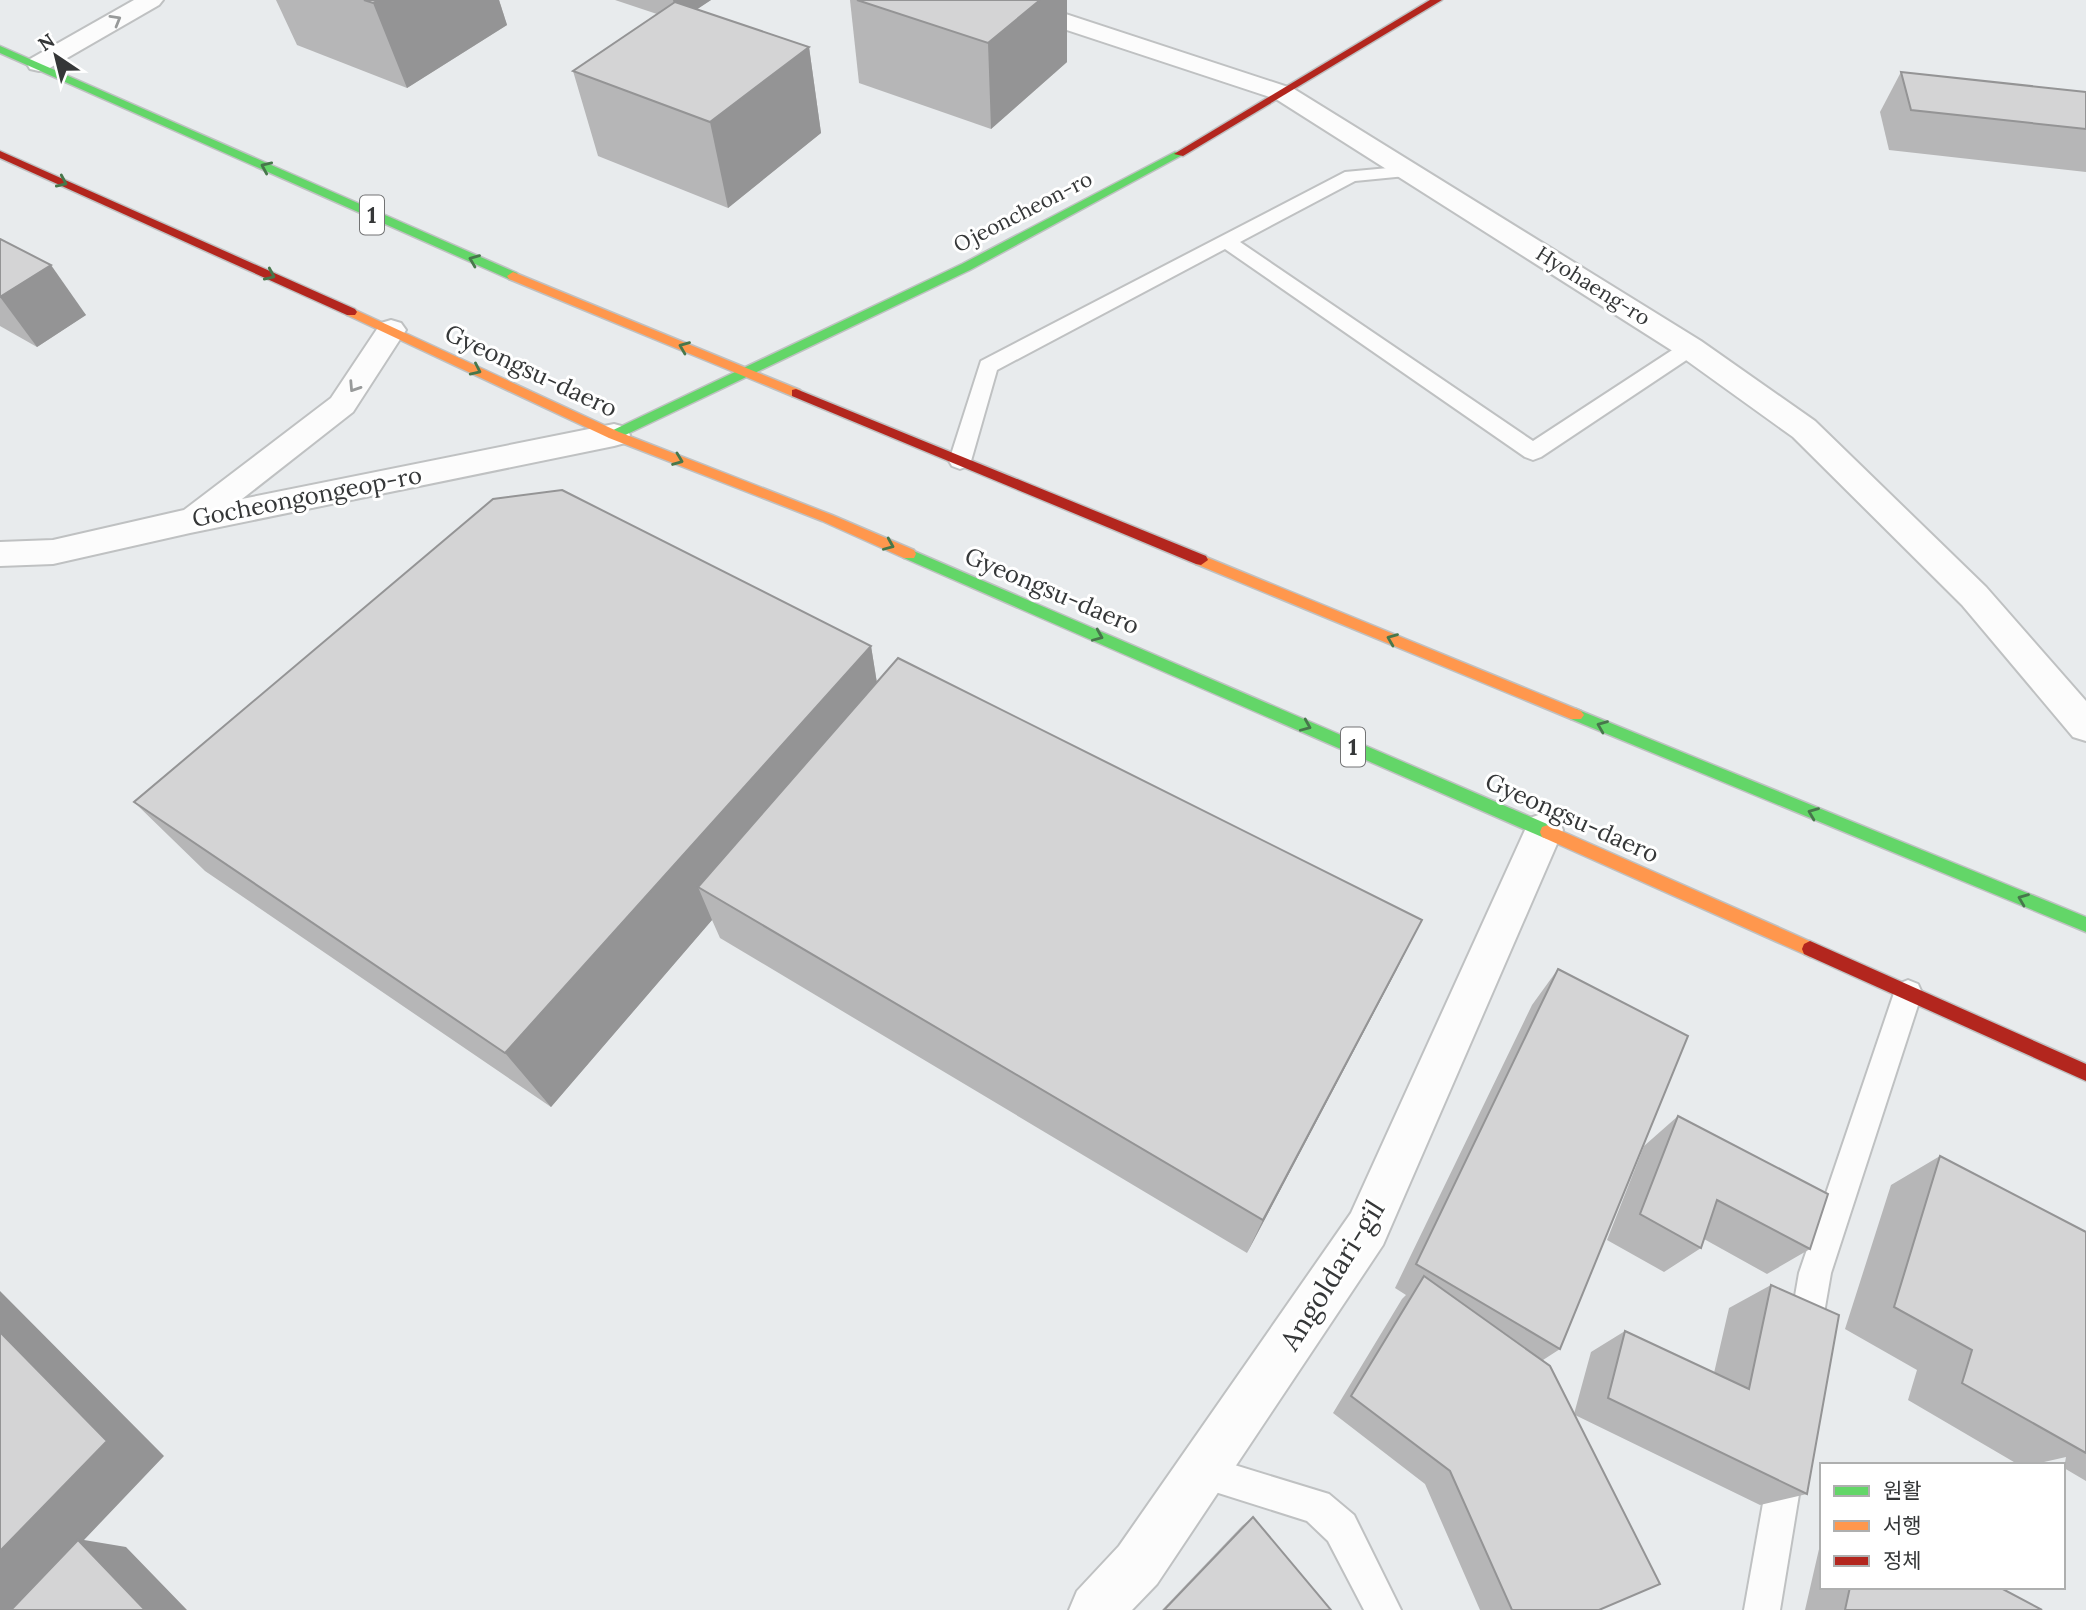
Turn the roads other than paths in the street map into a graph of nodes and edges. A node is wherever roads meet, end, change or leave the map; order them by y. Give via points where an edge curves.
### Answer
1 (151, 0) edge
2 (999, 0) edge
3 (1437, 0) edge
4 (0, 49) edge
5 (39, 64) junction
6 (1285, 94) junction
7 (0, 154) edge
8 (1410, 171) junction
9 (1226, 241) junction
10 (391, 330) junction
11 (1690, 348) junction
12 (747, 373) junction
13 (614, 435) junction
14 (960, 461) junction
15 (190, 521) junction
16 (0, 554) edge
17 (2086, 726) edge
18 (1544, 830) junction
19 (2086, 925) edge
20 (1909, 993) junction
21 (2086, 1073) edge
22 (1800, 1370) edge
23 (1791, 1437) edge
24 (1202, 1472) junction
25 (1096, 1610) edge
26 (1383, 1610) edge
27 (1762, 1610) edge

5 -> 1 street
2 - 6 street, Hyohaeng-ro
3 - 6 main road, Ojeoncheon-ro
4 - 5 main road, 1
12 -> 5 main road, 1 via 461,254
6 - 8 street, Hyohaeng-ro
6 - 12 main road, Ojeoncheon-ro via 1080,209
7 -> 10 main road, Gyeongsu-daero / 1
8 - 9 lane via 1351,176
8 - 11 street, Hyohaeng-ro
9 - 11 lane via 1533,452
9 - 14 lane via 988,366
10 -> 13 main road, Gyeongsu-daero / 1
10 -> 15 street via 342,405
11 - 17 street, Hyohaeng-ro via 1804,429 1974,596
12 - 13 main road, Ojeoncheon-ro
12 - 14 main road, 1
13 - 15 street, Gocheongongeop-ro
13 -> 18 main road, Gyeongsu-daero / 1 via 827,518
19 -> 14 main road, 1
15 - 16 street, Gocheongongeop-ro via 53,552
18 - 20 main road, Gyeongsu-daero / 1
18 - 24 street, Angoldari-gil via 1367,1229
20 - 21 main road, Gyeongsu-daero / 1
20 - 22 lane via 1815,1272
23 - 27 lane
24 - 25 street, Angoldari-gil via 1138,1565
24 - 26 lane via 1317,1506 1341,1528

